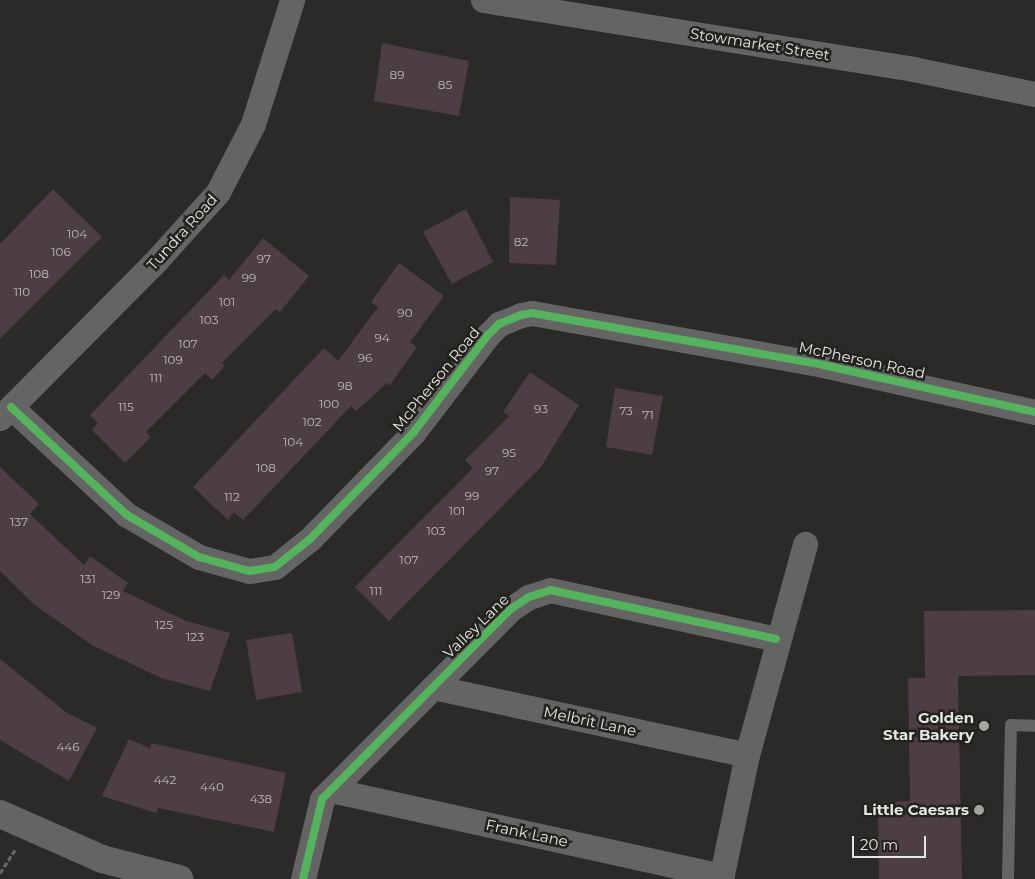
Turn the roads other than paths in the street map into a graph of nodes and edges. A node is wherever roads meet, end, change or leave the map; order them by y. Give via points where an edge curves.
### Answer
1 (292, 0) edge
2 (483, 0) edge
3 (1035, 94) edge
4 (1035, 412) edge
5 (5, 413) edge
6 (805, 544) dead end
7 (776, 639) junction
8 (433, 688) junction
9 (1035, 726) edge
10 (747, 755) junction
11 (331, 790) junction
12 (0, 814) edge
13 (723, 878) edge
14 (179, 879) edge
15 (303, 879) edge
16 (1008, 879) edge

1 - 5 street, Tundra Road via 256,115 218,192 153,264
2 - 3 street, Stowmarket Street via 913,69
4 - 5 street, McPherson Road via 823,365 532,314 520,315 499,324 488,335 418,427 310,539 275,567 249,571 199,557 127,515
6 - 7 street
7 - 8 street, Valley Lane via 550,590 529,596 511,609
7 - 10 street
8 - 10 street, Melbrit Lane
8 - 11 street, Valley Lane
9 - 16 lane via 1011,725
10 - 13 street
11 - 13 street, Frank Lane
11 - 15 street, Valley Lane via 322,799
12 - 14 street via 102,860

